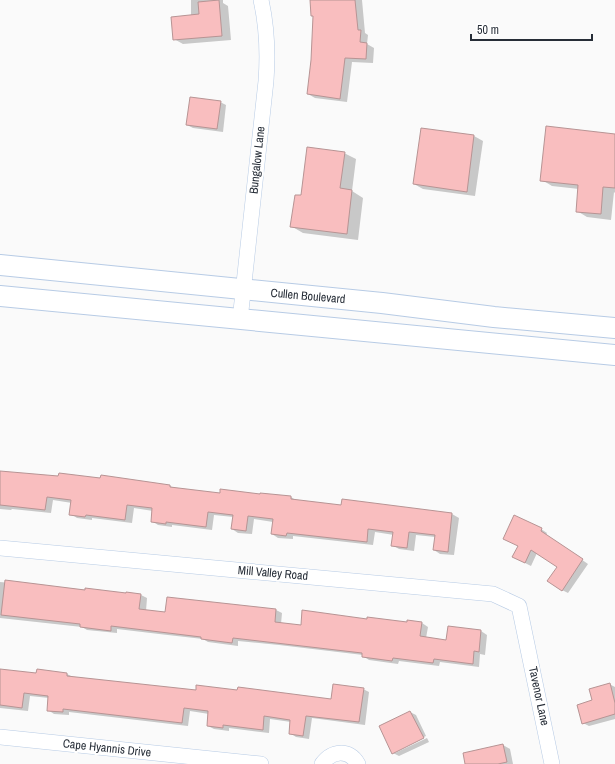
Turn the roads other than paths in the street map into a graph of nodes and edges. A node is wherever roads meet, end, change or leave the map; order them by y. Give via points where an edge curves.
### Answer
1 (261, 0) edge
2 (0, 265) edge
3 (244, 290) junction
4 (0, 296) edge
5 (494, 317) junction
6 (240, 320) junction
7 (615, 328) edge
8 (491, 344) junction
9 (615, 355) edge
10 (0, 548) edge
11 (524, 629) joint
12 (0, 737) edge
13 (261, 764) edge
14 (322, 764) edge
15 (358, 764) edge
16 (552, 764) edge

1 - 3 street, Bungalow Lane via 266,36 266,81
2 - 3 main road, Cullen Boulevard
3 - 5 main road, Cullen Boulevard
3 - 6 street, Bungalow Lane
4 - 6 main road
5 - 7 main road, Cullen Boulevard
5 - 8 main road
6 - 8 main road
8 - 9 main road
10 - 11 street, Mill Valley Road via 493,594 520,606
11 - 16 street, Tavenor Lane
12 - 13 street, Cape Hyannis Drive
14 - 15 street via 330,755 342,753 353,758

